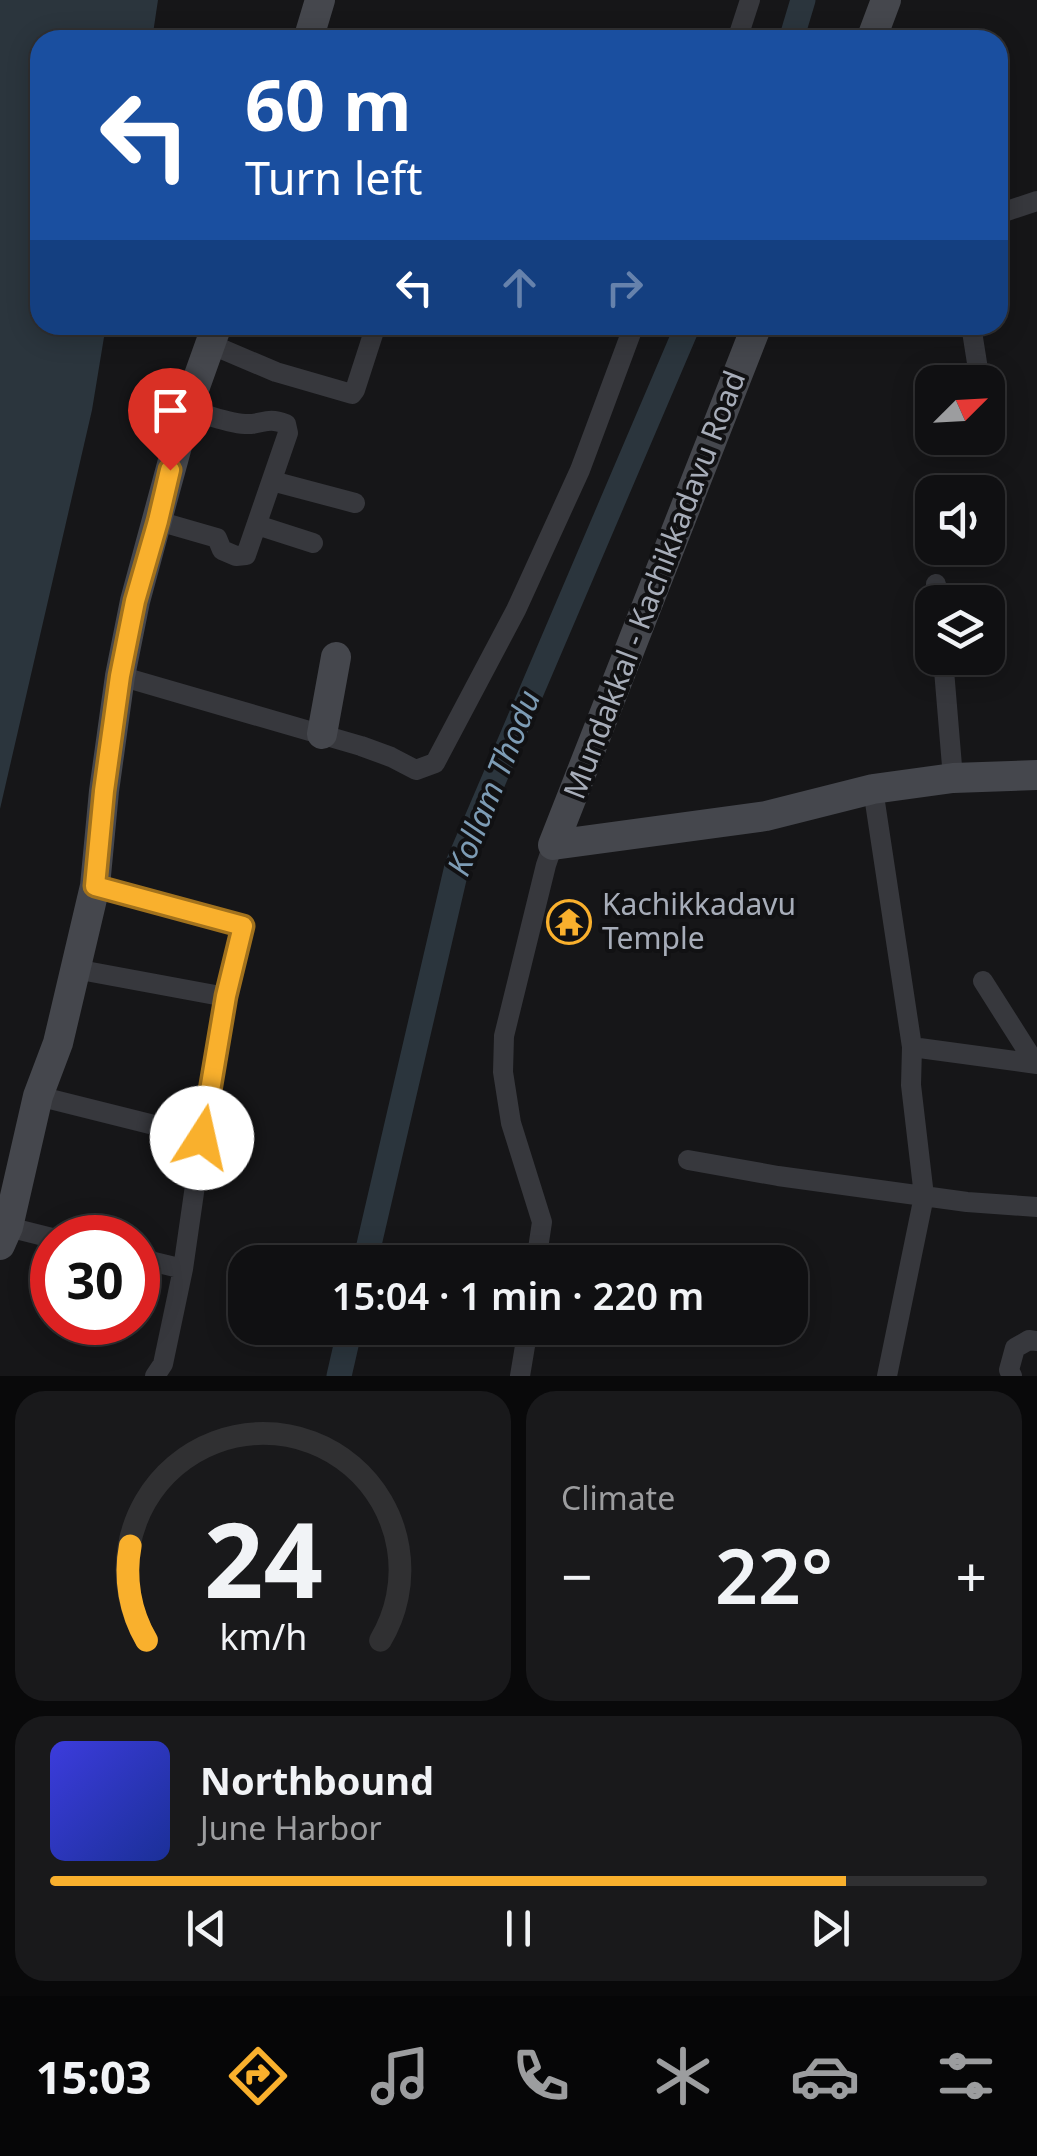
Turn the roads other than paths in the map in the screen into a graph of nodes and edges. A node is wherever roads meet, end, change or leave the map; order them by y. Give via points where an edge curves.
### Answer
1 (320, 0) edge
2 (750, 0) edge
3 (886, 0) edge
4 (315, 30) edge
5 (740, 30) edge
6 (875, 30) edge
7 (1037, 201) edge
8 (1008, 211) edge
9 (214, 335) edge
10 (216, 335) edge
11 (373, 335) edge
12 (630, 335) edge
13 (753, 335) edge
14 (973, 335) edge
15 (977, 365) edge
16 (187, 409) junction
17 (272, 481) junction
18 (355, 503) dead end
19 (158, 521) junction
20 (258, 525) junction
21 (314, 543) dead end
22 (336, 657) dead end
23 (944, 675) edge
24 (120, 676) junction
25 (322, 734) junction
26 (1037, 775) edge
27 (953, 778) junction
28 (872, 789) junction
29 (553, 846) junction
30 (95, 886) junction
31 (76, 969) junction
32 (983, 981) dead end
33 (226, 996) junction
34 (912, 1047) junction
35 (1036, 1063) edge
36 (38, 1096) junction
37 (202, 1138) junction
38 (688, 1160) dead end
39 (924, 1196) junction
40 (1037, 1207) edge
41 (4, 1236) edge
42 (30, 1237) edge
43 (539, 1245) edge
44 (160, 1263) edge
45 (183, 1269) junction
46 (1037, 1341) edge
47 (525, 1345) edge
48 (155, 1376) edge
49 (520, 1376) edge
50 (887, 1376) edge
51 (1012, 1376) edge

1 - 4 street
2 - 5 street
3 - 6 street
7 - 8 street
9 - 16 street
10 - 11 street via 276,372 352,394
12 - 25 street via 580,470 435,763 416,770
13 - 29 street, Mundakkal - Kachikkadavu Road
14 - 15 street
16 - 17 street via 243,424 286,424
16 - 19 street
17 - 18 street
17 - 20 street
19 - 20 street via 217,538 222,550 242,557
19 - 24 street
20 - 21 street
22 - 25 street
23 - 27 street
24 - 25 street
24 - 30 street
26 - 27 street
27 - 28 street
28 - 29 street via 766,816
28 - 34 street
29 - 43 street via 504,1036 511,1124 542,1222
30 - 31 street
30 - 33 street via 243,926
31 - 33 street
31 - 36 street
32 - 35 street
33 - 37 street
34 - 35 street
34 - 39 street
36 - 37 street
36 - 41 street
37 - 45 street
38 - 39 street
39 - 40 street
39 - 50 street
41 - 42 street
44 - 45 street
45 - 48 street
46 - 51 street via 1015,1348
47 - 49 street

